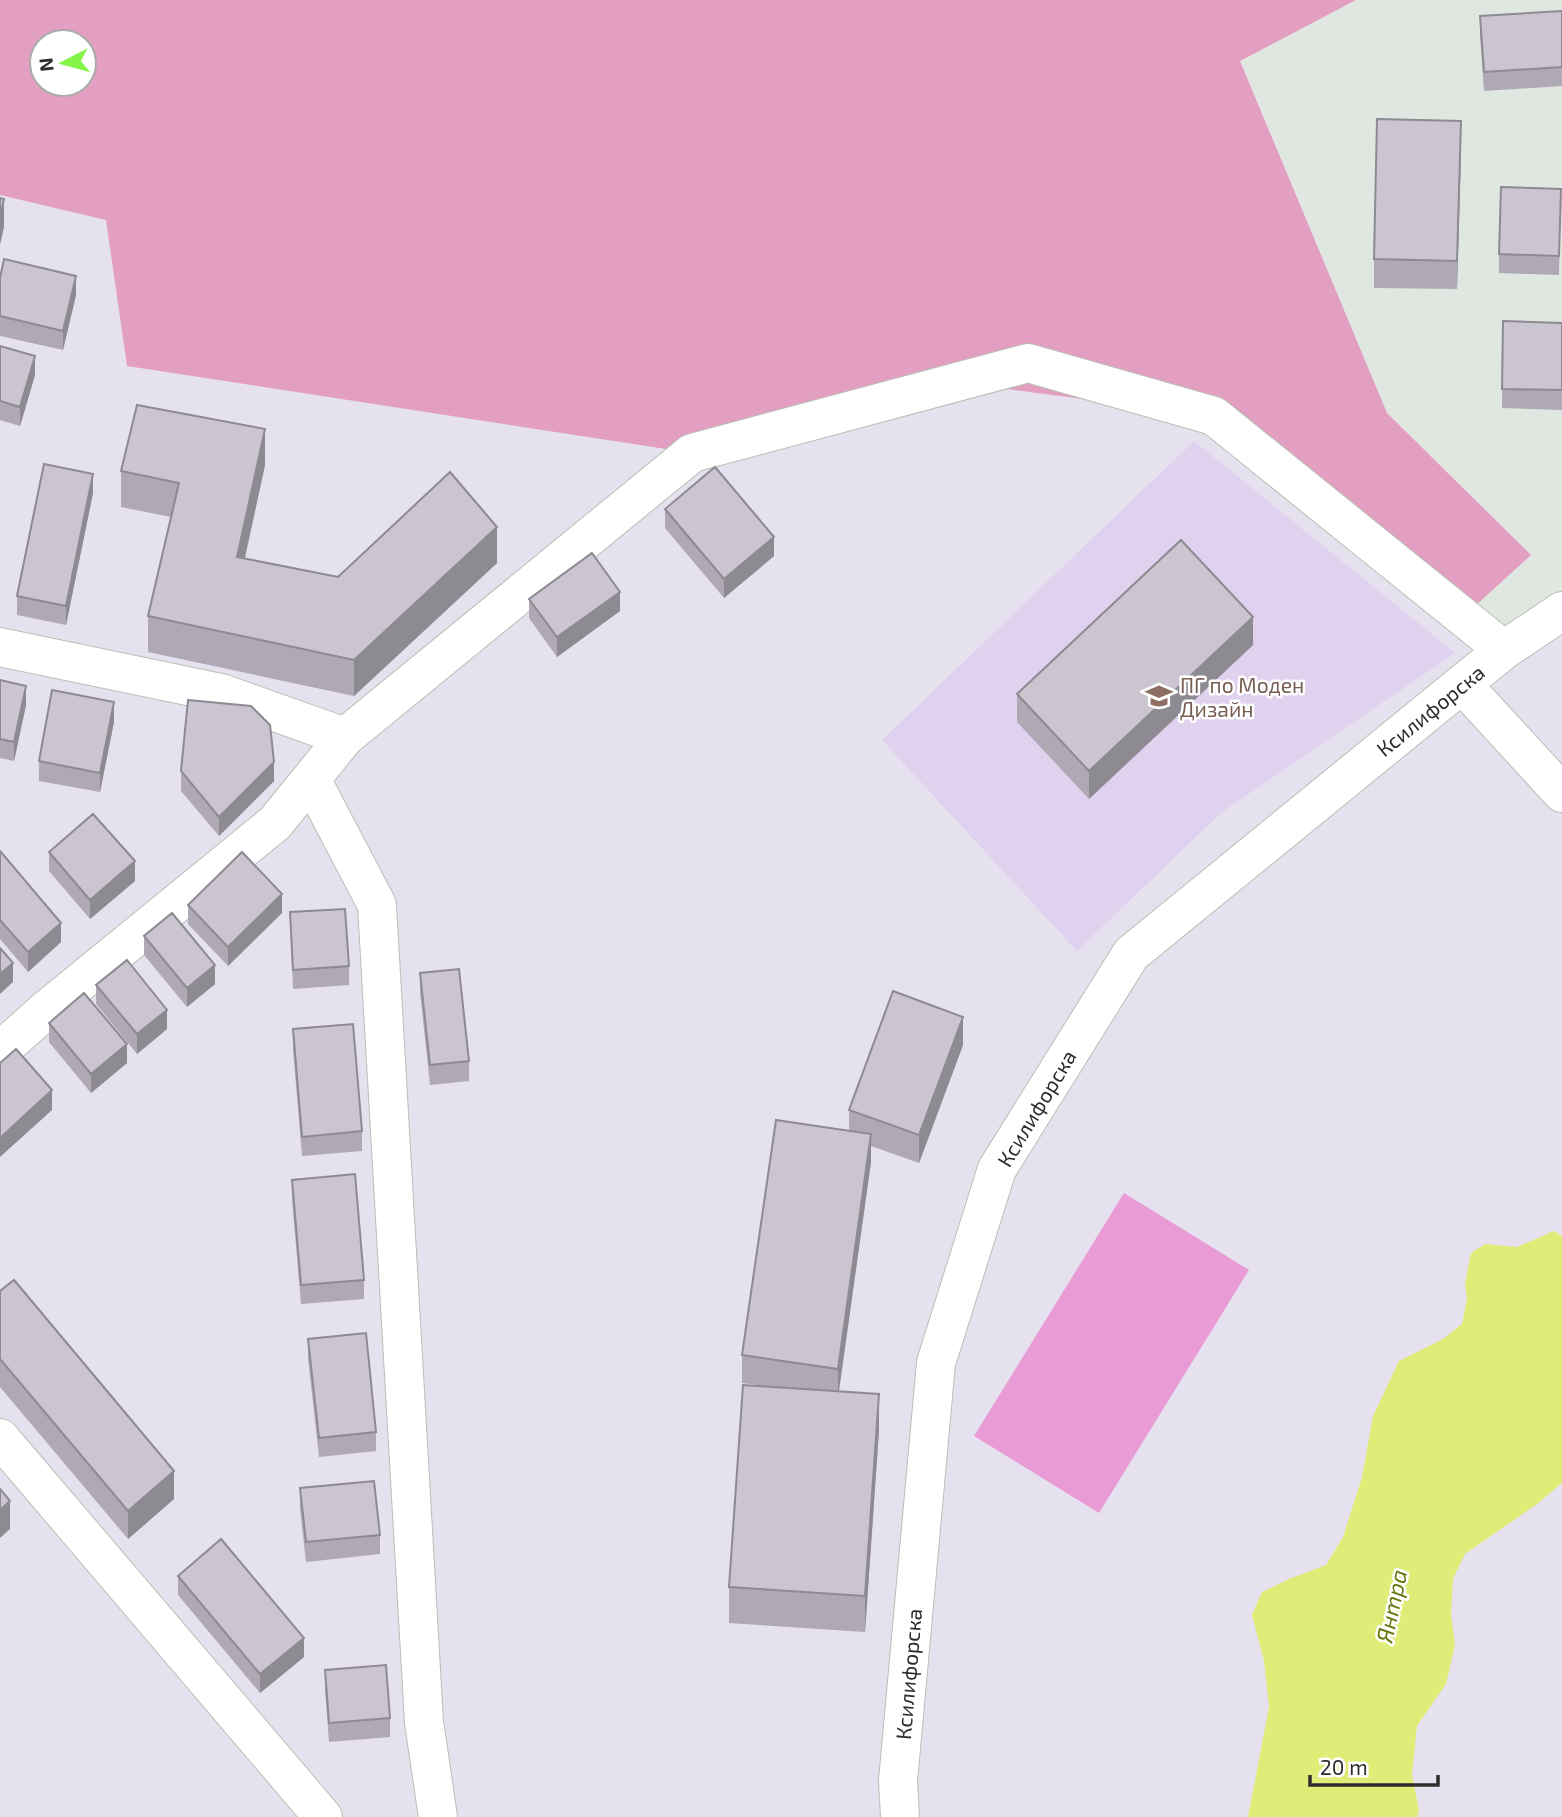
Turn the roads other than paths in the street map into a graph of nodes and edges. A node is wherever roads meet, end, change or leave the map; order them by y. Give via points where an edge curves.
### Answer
1 (1562, 611) edge
2 (0, 648) edge
3 (1504, 650) junction
4 (1462, 684) junction
5 (345, 737) junction
6 (311, 779) junction
7 (1562, 793) edge
8 (0, 1051) edge
9 (0, 1438) edge
10 (323, 1817) edge
11 (438, 1817) edge
12 (900, 1817) edge

1 - 3 street, Ксилифорска
2 - 5 street via 221,693
3 - 4 street, Ксилифорска
3 - 5 street via 1214,416 1028,363 692,453
4 - 7 street
4 - 12 street, Ксилифорска via 1131,954 997,1169 936,1363 898,1781
5 - 6 street
6 - 8 street via 275,823
6 - 11 street via 377,905 424,1722
9 - 10 street

